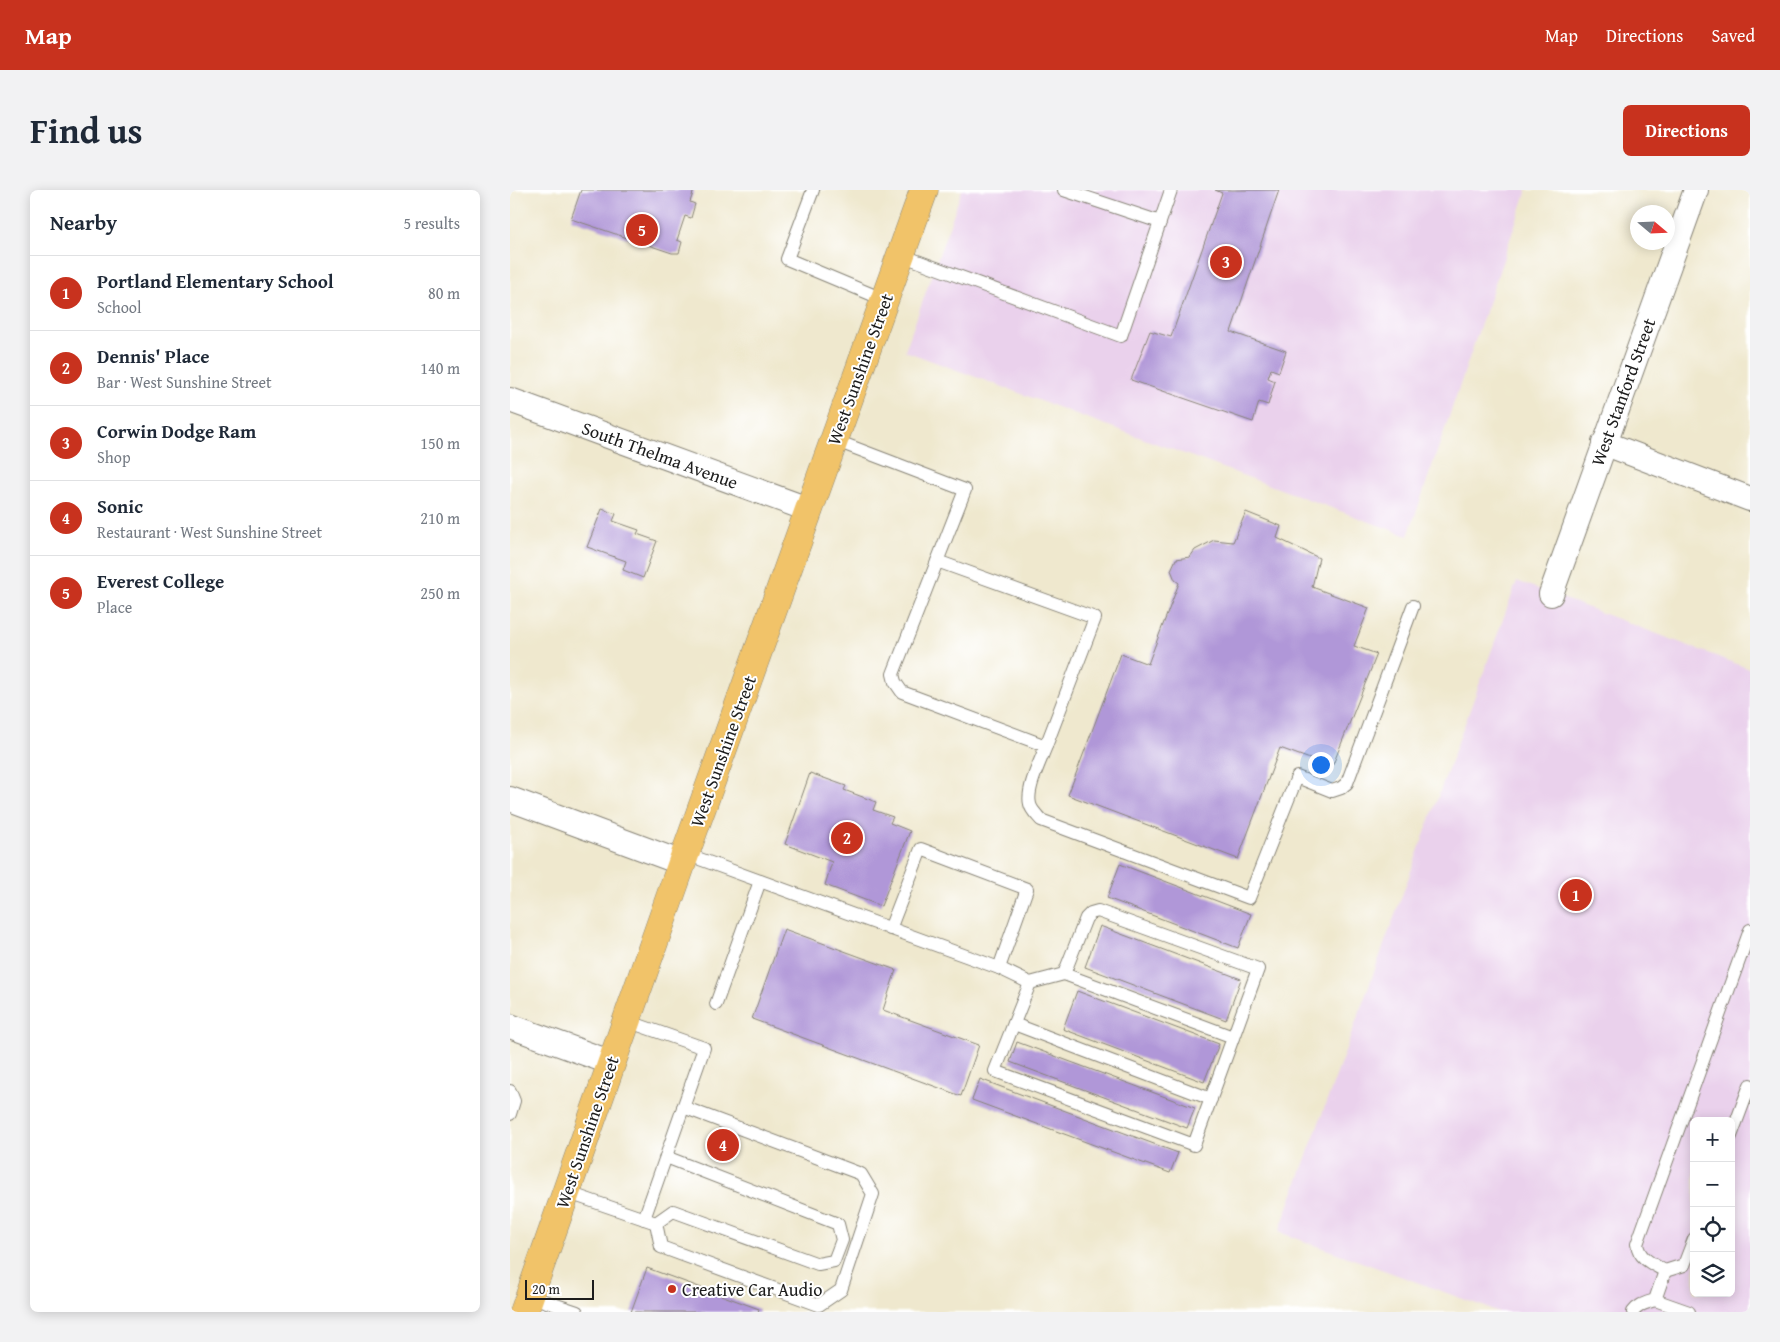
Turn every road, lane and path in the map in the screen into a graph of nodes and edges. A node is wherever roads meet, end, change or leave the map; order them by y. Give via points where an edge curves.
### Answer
1 (813, 190) edge
2 (924, 190) edge
3 (1064, 190) edge
4 (1171, 190) edge
5 (1696, 190) edge
6 (1160, 222) junction
7 (900, 255) junction
8 (885, 300) junction
9 (510, 400) edge
10 (834, 440) junction
11 (1604, 443) junction
12 (1750, 499) edge
13 (810, 510) junction
14 (938, 560) junction
15 (1550, 594) dead end
16 (1413, 606) dead end
17 (1046, 746) junction
18 (510, 798) edge
19 (684, 858) junction
20 (760, 881) junction
21 (890, 929) junction
22 (1750, 930) edge
23 (999, 968) junction
24 (1064, 974) junction
25 (1030, 982) junction
26 (716, 1004) dead end
27 (627, 1021) junction
28 (1014, 1024) junction
29 (510, 1026) edge
30 (1233, 1037) junction
31 (612, 1063) junction
32 (1750, 1085) edge
33 (510, 1091) edge
34 (1211, 1099) junction
35 (684, 1107) junction
36 (510, 1114) edge
37 (1735, 1125) edge
38 (666, 1157) junction
39 (566, 1192) junction
40 (650, 1221) junction
41 (1690, 1249) edge
42 (1665, 1271) junction
43 (1655, 1300) junction
44 (526, 1304) edge
45 (577, 1312) edge
46 (1633, 1312) edge
47 (1689, 1312) edge

1 - 8 lane via 787,259
2 - 7 main road, West Sunshine Street
3 - 6 lane
4 - 6 lane
5 - 11 street, West Stanford Street
6 - 7 lane via 1121,336
7 - 8 main road, West Sunshine Street
8 - 10 main road, West Sunshine Street
9 - 13 street, South Thelma Avenue
10 - 13 main road, West Sunshine Street
10 - 14 lane via 965,490
11 - 12 street
11 - 15 street, West Stanford Street
13 - 19 main road, West Sunshine Street
14 - 17 lane via 893,674 895,682 902,692
14 - 17 lane via 1095,618
16 - 17 lane via 1347,783 1332,790 1297,777 1250,898 1041,820 1029,803 1030,790
18 - 19 street
19 - 20 lane
19 - 27 main road, West Sunshine Street
20 - 21 lane
20 - 26 lane
21 - 23 lane
21 - 23 lane via 921,849 1027,889
22 - 42 lane via 1637,1244 1645,1259
23 - 25 lane
24 - 25 lane
24 - 30 lane
24 - 30 lane via 1086,918 1098,911 1258,969
25 - 28 lane
27 - 31 main road, West Sunshine Street
27 - 35 lane via 704,1048
28 - 34 lane
28 - 34 lane via 995,1071 1194,1145
29 - 31 street
30 - 34 lane
31 - 39 main road, West Sunshine Street
32 - 37 lane
33 - 36 lane via 514,1101
35 - 38 lane
35 - 40 lane via 861,1174 873,1194 841,1290 819,1305 662,1247
38 - 40 lane
38 - 40 lane via 838,1224 842,1240 834,1261 818,1264 673,1211
39 - 40 lane
39 - 44 main road, West Sunshine Street
41 - 42 lane via 1684,1265
42 - 43 lane
43 - 46 lane via 1642,1304
43 - 47 lane
44 - 45 lane

